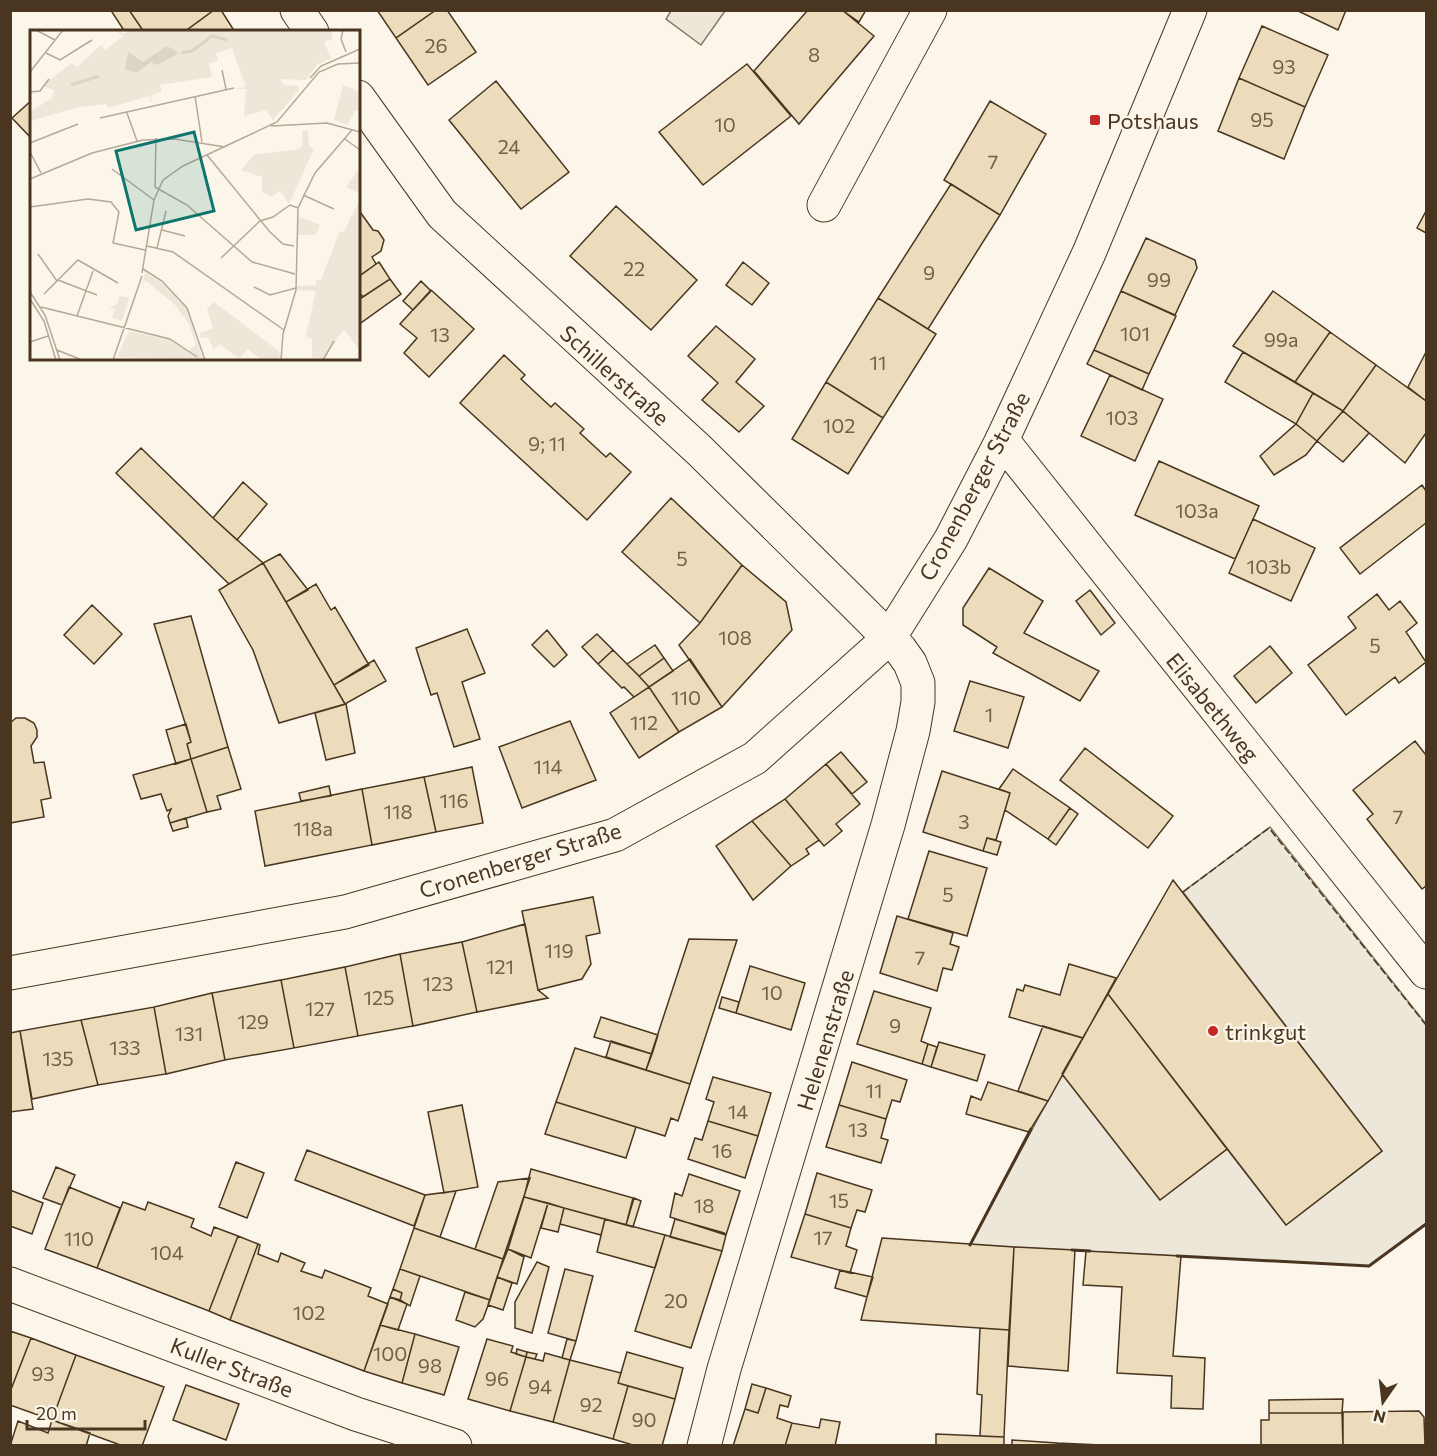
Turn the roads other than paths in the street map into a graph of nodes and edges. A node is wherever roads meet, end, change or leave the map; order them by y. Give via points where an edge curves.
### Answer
1 (297, 10) edge
2 (930, 10) edge
3 (1190, 10) edge
4 (311, 30) edge
5 (360, 100) edge
6 (824, 205) dead end
7 (1002, 440) junction
8 (895, 644) junction
9 (1426, 972) edge
10 (10, 973) edge
11 (10, 1284) edge
12 (455, 1446) edge
13 (704, 1446) edge

1 - 4 street
2 - 6 street
3 - 7 street, Cronenberger Straße via 1089,254
5 - 8 street, Schillerstraße via 442,214 699,450
7 - 8 street, Cronenberger Straße
7 - 9 street, Elisabethweg
8 - 10 street, Cronenberger Straße via 755,758 615,835 345,912
8 - 13 street, Helenenstraße via 910,663 918,683 913,731
11 - 12 street, Kuller Straße via 356,1414

